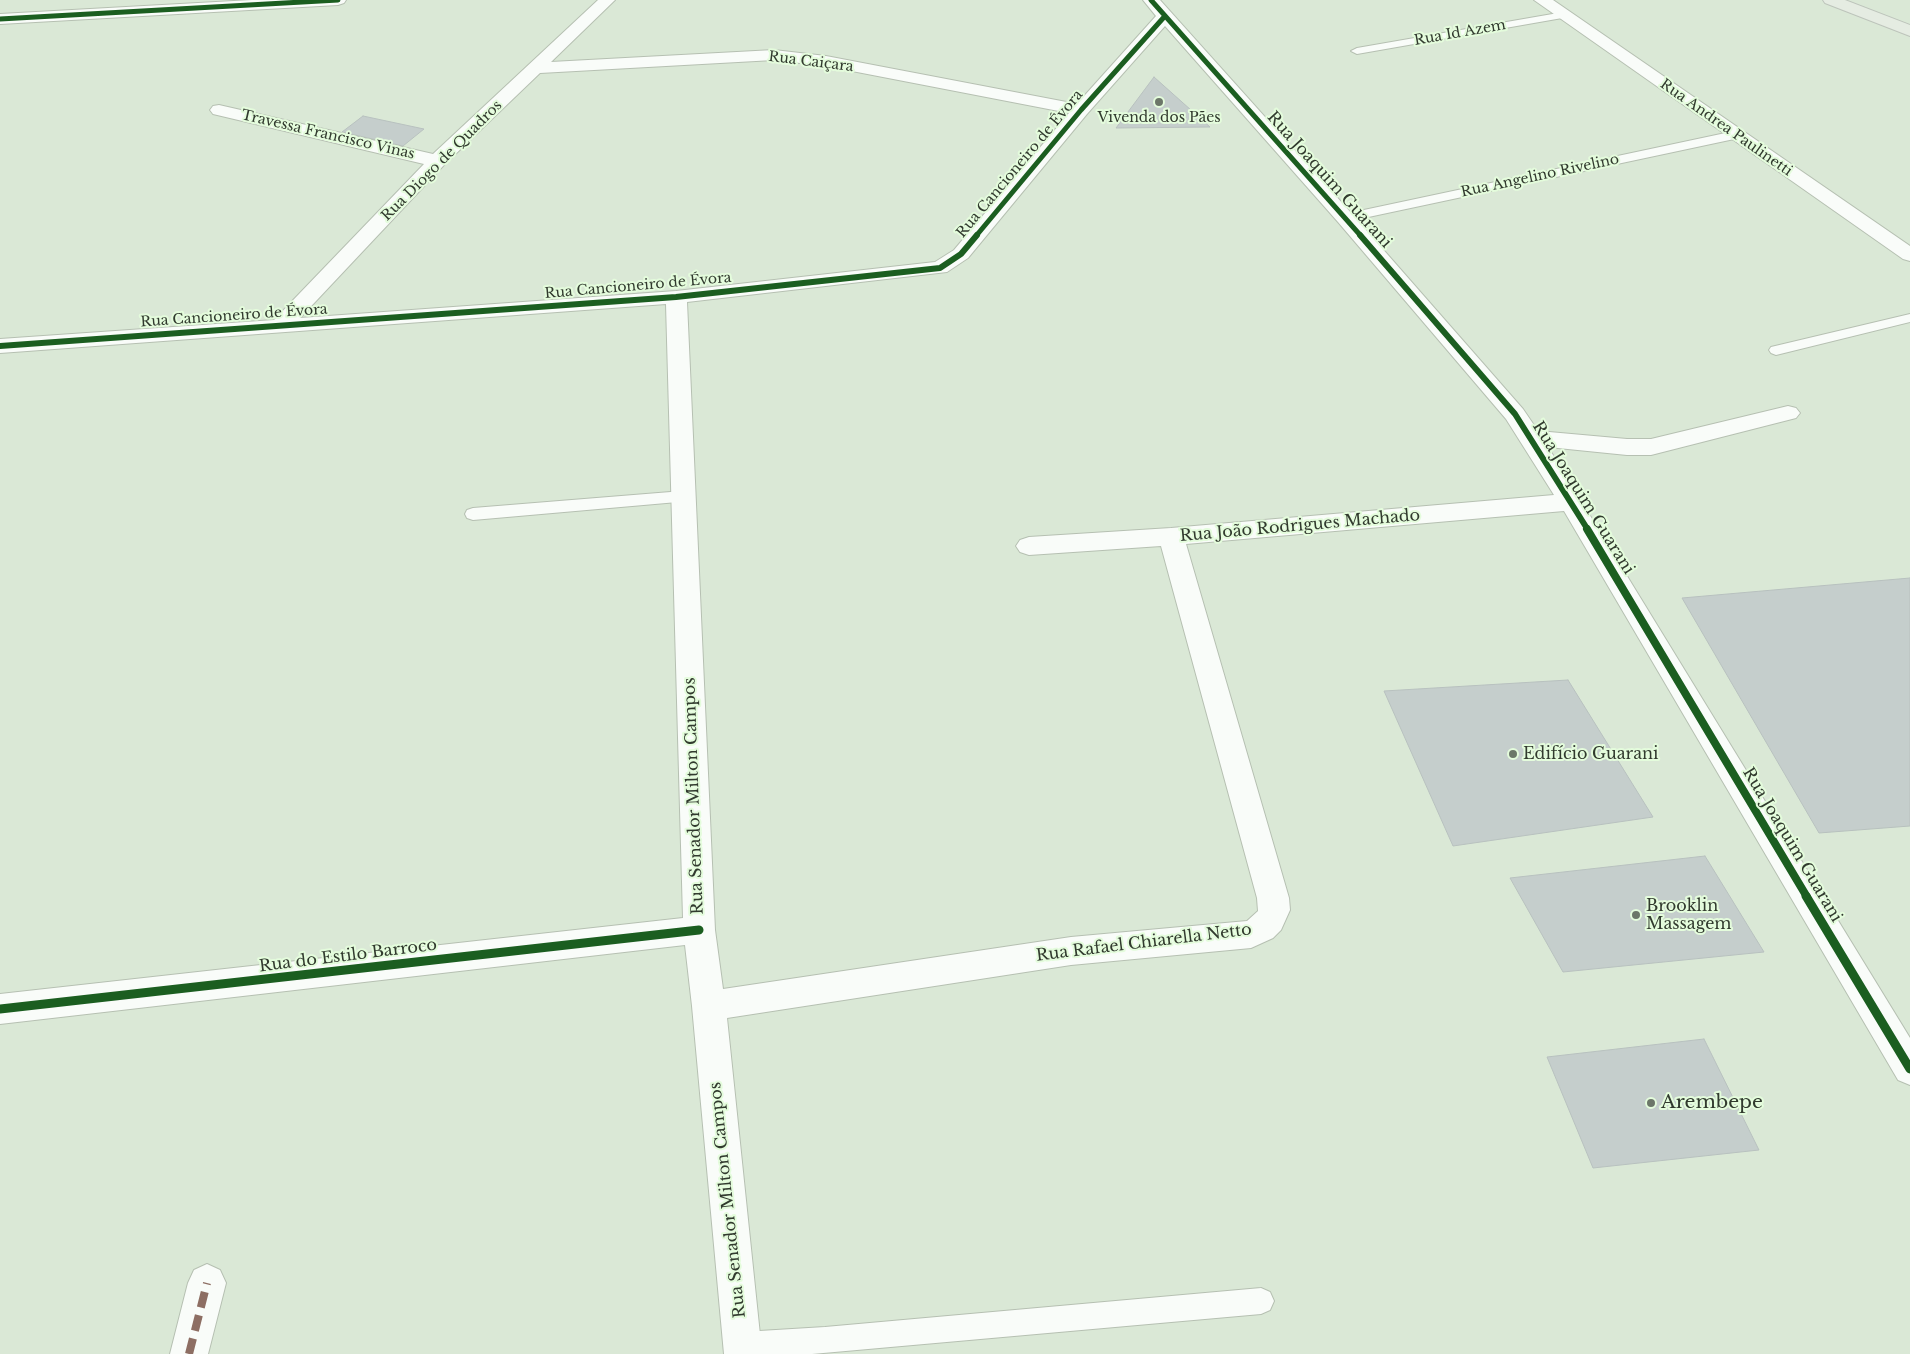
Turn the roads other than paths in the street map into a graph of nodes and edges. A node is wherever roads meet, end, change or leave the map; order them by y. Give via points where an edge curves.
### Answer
1 (338, 0) edge
2 (607, 0) edge
3 (1542, 0) edge
4 (1831, 0) edge
5 (148, 5) edge
6 (1158, 8) edge
7 (1564, 15) junction
8 (0, 18) edge
9 (1910, 31) edge
10 (1357, 51) dead end
11 (538, 68) junction
12 (219, 110) dead end
13 (1081, 110) junction
14 (1735, 134) junction
15 (438, 162) junction
16 (1345, 218) junction
17 (1910, 255) edge
18 (676, 296) junction
19 (1910, 318) edge
20 (280, 326) junction
21 (0, 346) edge
22 (1776, 350) dead end
23 (1788, 413) dead end
24 (1531, 438) junction
25 (682, 497) junction
26 (1571, 502) junction
27 (473, 514) dead end
28 (1170, 537) junction
29 (1029, 546) dead end
30 (699, 930) junction
31 (710, 1006) junction
32 (0, 1009) edge
33 (1910, 1069) edge
34 (207, 1283) dead end
35 (1261, 1301) dead end
36 (743, 1350) edge
37 (189, 1354) edge

1 - 5 street
2 - 11 street, Rua Diogo de Quadros
3 - 7 street, Rua Andrea Paulinetti
4 - 9 main road
5 - 8 street
6 - 13 street, Rua Cancioneiro de Évora
6 - 16 street, Rua Joaquim Guarani
7 - 10 lane, Rua Id Azem
7 - 14 street, Rua Andrea Paulinetti
11 - 13 street, Rua Caiçara via 782,56 826,61
11 - 15 street, Rua Diogo de Quadros
12 - 15 street, Travessa Francisco Vinas
13 - 18 street, Rua Cancioneiro de Évora via 961,254 940,268
14 - 16 lane, Rua Angelino Rivelino
14 - 17 street, Rua Andrea Paulinetti
15 - 20 street, Rua Diogo de Quadros
16 - 24 street, Rua Joaquim Guarani via 1515,414
18 - 20 street, Rua Cancioneiro de Évora
18 - 25 street, Rua Senador Milton Campos
19 - 22 lane
20 - 21 street, Rua Cancioneiro de Évora
23 - 24 street via 1651,447
24 - 26 street, Rua Joaquim Guarani
25 - 27 lane
25 - 30 street, Rua Senador Milton Campos
26 - 28 street, Rua João Rodrigues Machado
26 - 33 street, Rua Joaquim Guarani
28 - 29 street, Rua João Rodrigues Machado
28 - 31 street, Rua Rafael Chiarella Netto via 1273,898 1274,910 1270,920 1250,934 1071,951
30 - 31 street, Rua Senador Milton Campos
30 - 32 street, Rua do Estilo Barroco
31 - 36 street, Rua Senador Milton Campos
34 - 37 street
35 - 36 lane

